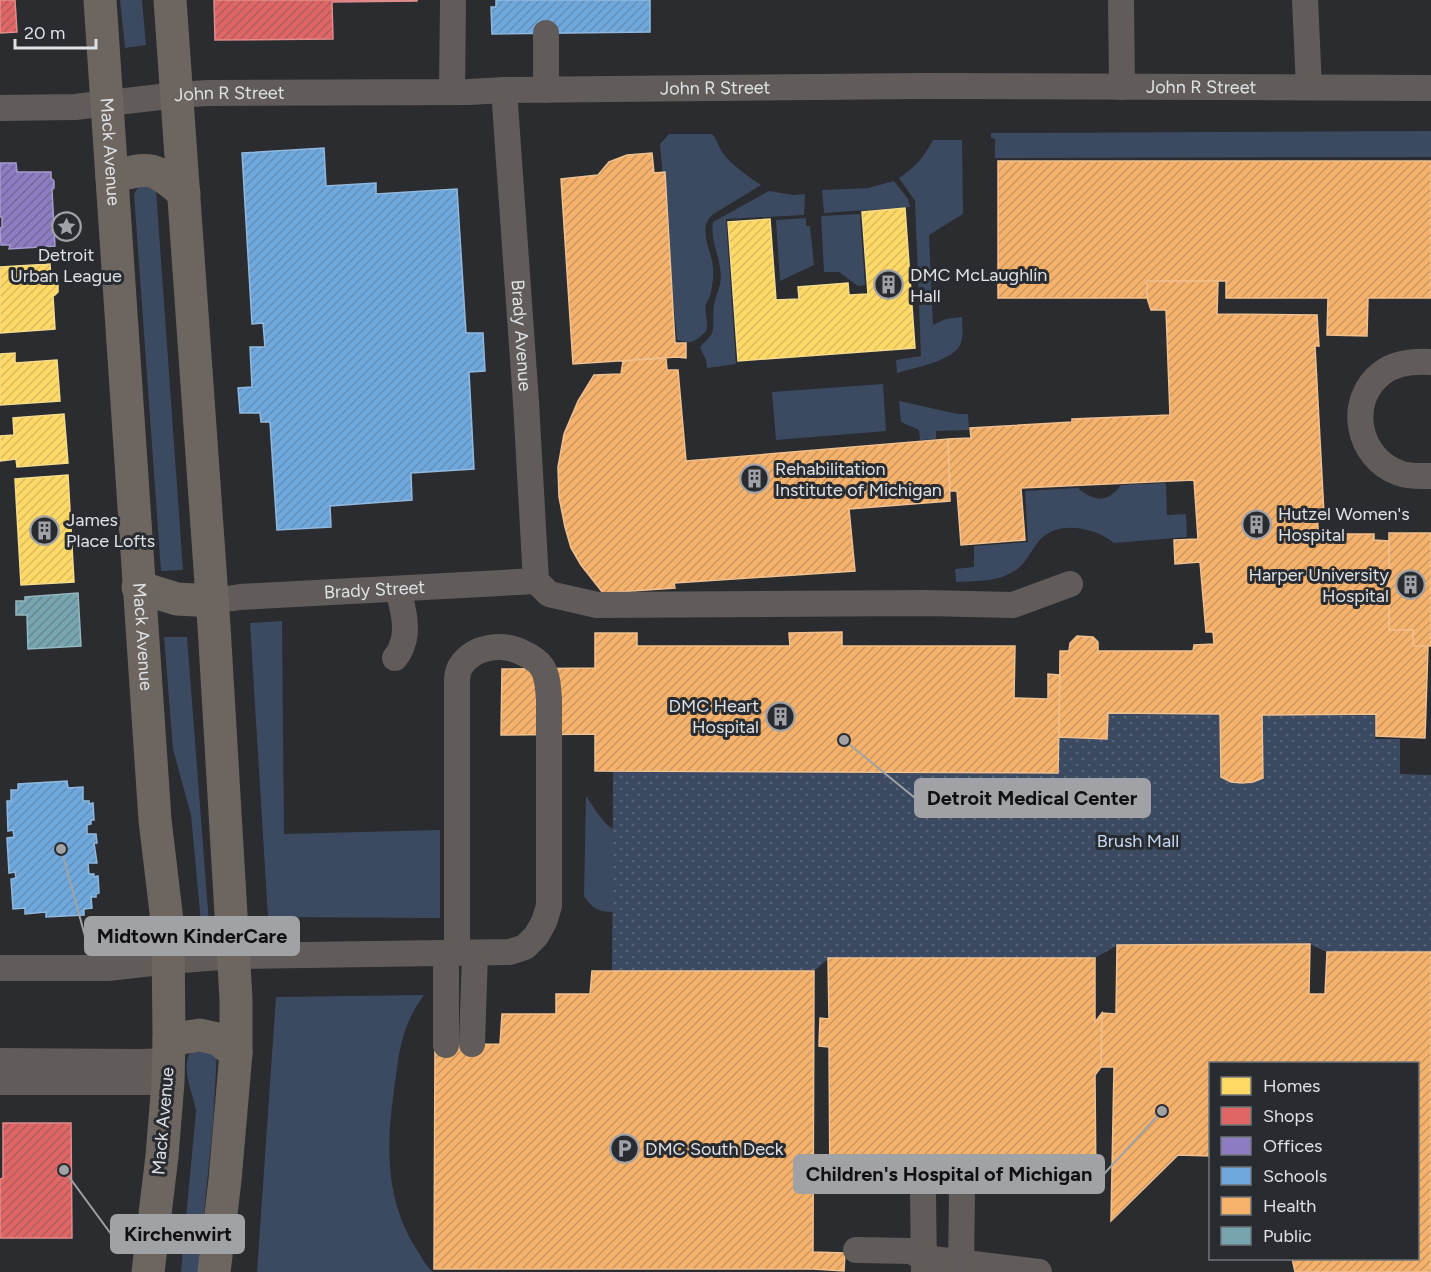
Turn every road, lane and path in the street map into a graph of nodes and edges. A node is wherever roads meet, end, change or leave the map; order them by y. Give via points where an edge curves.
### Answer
1 (100, 0) edge
2 (171, 0) edge
3 (453, 0) edge
4 (1121, 0) edge
5 (1305, 0) edge
6 (546, 33) dead end
7 (1122, 87) junction
8 (1309, 87) junction
9 (1431, 88) edge
10 (504, 90) junction
11 (546, 90) junction
12 (452, 92) junction
13 (177, 95) junction
14 (107, 103) junction
15 (0, 108) edge
16 (112, 177) junction
17 (184, 193) junction
18 (1431, 362) edge
19 (1431, 476) edge
20 (536, 581) junction
21 (1070, 584) dead end
22 (138, 587) junction
23 (213, 601) junction
24 (459, 953) junction
25 (234, 956) junction
26 (169, 961) junction
27 (0, 968) edge
28 (472, 1044) dead end
29 (446, 1045) dead end
30 (236, 1053) junction
31 (168, 1061) junction
32 (1, 1071) edge
33 (962, 1190) dead end
34 (923, 1191) dead end
35 (856, 1250) dead end
36 (924, 1265) edge
37 (961, 1267) edge
38 (148, 1272) edge
39 (214, 1272) edge
40 (1039, 1272) edge

1 - 14 main road, Mack Avenue
2 - 13 main road
3 - 12 street
4 - 7 street
5 - 8 street
6 - 11 street
7 - 8 street, John R Street
7 - 11 street, John R Street
8 - 9 street, John R Street
10 - 11 street, John R Street
10 - 12 street, John R Street
10 - 20 street, Brady Avenue
12 - 13 street, John R Street
13 - 14 street, John R Street
13 - 17 main road
14 - 15 street, John R Street
14 - 16 main road, Mack Avenue
16 - 17 main road via 151,170
16 - 22 main road, Mack Avenue
17 - 23 main road
18 - 19 street via 1399,364 1383,372 1370,385 1359,420 1362,437 1384,466 1400,474
20 - 21 street via 549,594 597,605 1013,605
20 - 23 street, Brady Street
22 - 23 main road via 177,599
22 - 26 main road, Mack Avenue via 154,820
23 - 25 main road
24 - 24 street via 510,952 525,946 536,936 549,906 548,683 542,666 531,657 500,646 470,657 459,668 456,681
24 - 25 street
24 - 28 street
24 - 29 street
25 - 26 street
25 - 30 main road
26 - 27 street via 108,968
26 - 31 main road, Mack Avenue
30 - 31 main road via 218,1039 200,1035
30 - 39 main road
31 - 32 street
31 - 38 main road, Mack Avenue
33 - 37 street
34 - 36 street
35 - 36 street via 910,1251
36 - 37 street
37 - 40 street

